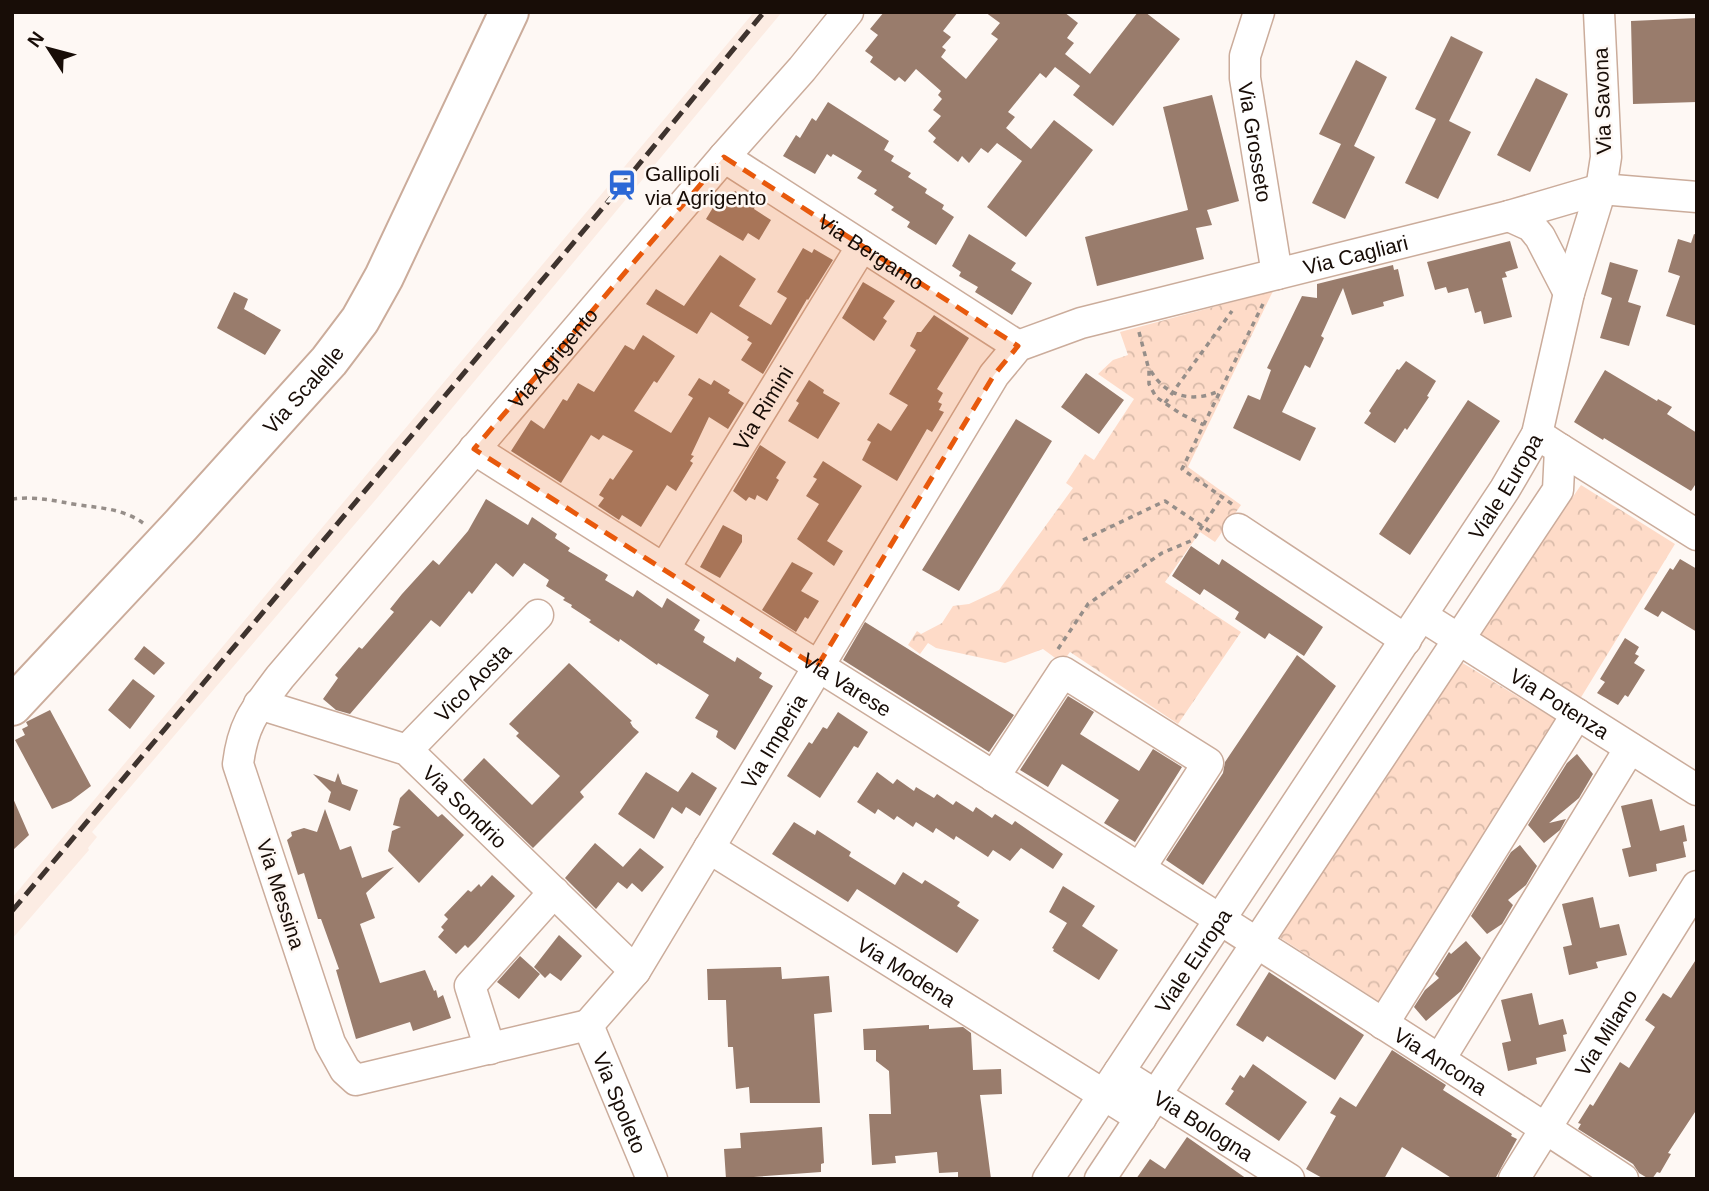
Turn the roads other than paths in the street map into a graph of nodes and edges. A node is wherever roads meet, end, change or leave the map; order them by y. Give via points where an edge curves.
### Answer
1 (509, 12) edge
2 (848, 12) edge
3 (1259, 12) edge
4 (1599, 12) edge
5 (724, 157) junction
6 (1601, 189) junction
7 (1697, 197) edge
8 (1509, 216) junction
9 (862, 246) junction
10 (1277, 274) junction
11 (1569, 293) junction
12 (1018, 346) junction
13 (1548, 442) junction
14 (474, 449) junction
15 (1238, 529) dead end
16 (1697, 535) edge
17 (663, 569) junction
18 (537, 615) dead end
19 (1414, 628) junction
20 (1459, 640) junction
21 (817, 667) junction
22 (259, 704) junction
23 (12, 706) edge
24 (1577, 714) junction
25 (1630, 748) junction
26 (407, 751) junction
27 (994, 777) junction
28 (1697, 790) edge
29 (709, 848) junction
30 (1140, 868) junction
31 (1697, 886) edge
32 (554, 892) junction
33 (1221, 918) junction
34 (1259, 943) junction
35 (635, 971) junction
36 (1383, 1024) junction
37 (588, 1025) junction
38 (489, 1049) junction
39 (1440, 1059) junction
40 (1112, 1083) junction
41 (1149, 1107) junction
42 (1546, 1128) junction
43 (652, 1179) edge
44 (1048, 1179) edge
45 (1100, 1179) edge
46 (1289, 1179) edge
47 (1514, 1179) edge
48 (1623, 1179) edge

1 - 23 main road, Via Scalelle via 360,320 329,361
2 - 5 street, Via Agrigento
3 - 10 street, Via Grosseto via 1245,57 1245,78
4 - 6 street, Via Savona via 1606,157
5 - 9 street, Via Bergamo
5 - 14 street, Via Agrigento
6 - 7 street, Via Cagliari
6 - 8 street, Via Cagliari
6 - 11 street, Via Savona
8 - 10 street, Via Cagliari
8 - 11 street via 1531,226 1540,237
9 - 12 street, Via Bergamo
9 - 17 street, Via Rimini
10 - 12 street, Via Cagliari via 1081,323
11 - 13 street, Via Savona
12 - 21 street, Via Imperia via 994,375
13 - 16 street
13 - 19 street, Viale Europa via 1505,489
13 - 20 street, Viale Europa via 1558,490
14 - 17 street, Via Varese
14 - 22 street, Via Agrigento
15 - 19 street, Via Potenza
17 - 21 street, Via Varese
18 - 26 street, Vico Aosta
19 - 20 street, Via Potenza
19 - 33 street, Viale Europa
20 - 24 street, Via Potenza
20 - 34 street, Viale Europa
21 - 27 street, Via Varese
21 - 29 street, Via Imperia
22 - 26 street, Via Sondrio
22 - 38 street, Via Messina via 241,738 237,764 330,1043 345,1070 356,1080
24 - 25 street, Via Potenza
24 - 36 street
25 - 28 street, Via Potenza
25 - 39 street
26 - 32 street, Via Sondrio
27 - 30 street, Via Varese
27 - 30 street via 1063,672 1208,763
29 - 35 street, Via Imperia
29 - 40 street, Via Modena
30 - 33 street, Via Varese
31 - 42 street, Via Milano
32 - 35 street, Via Sondrio
32 - 38 street via 470,986
33 - 34 street, Via Ancona
33 - 40 street, Viale Europa
34 - 36 street, Via Ancona
34 - 41 street, Viale Europa
35 - 37 street, Via Imperia
36 - 39 street, Via Ancona
37 - 38 street
37 - 43 street, Via Spoleto
39 - 42 street, Via Ancona
40 - 41 street, Via Bologna
40 - 44 street, Viale Europa
41 - 45 street, Viale Europa
41 - 46 street, Via Bologna
42 - 47 street, Via Milano
42 - 48 street, Via Ancona

